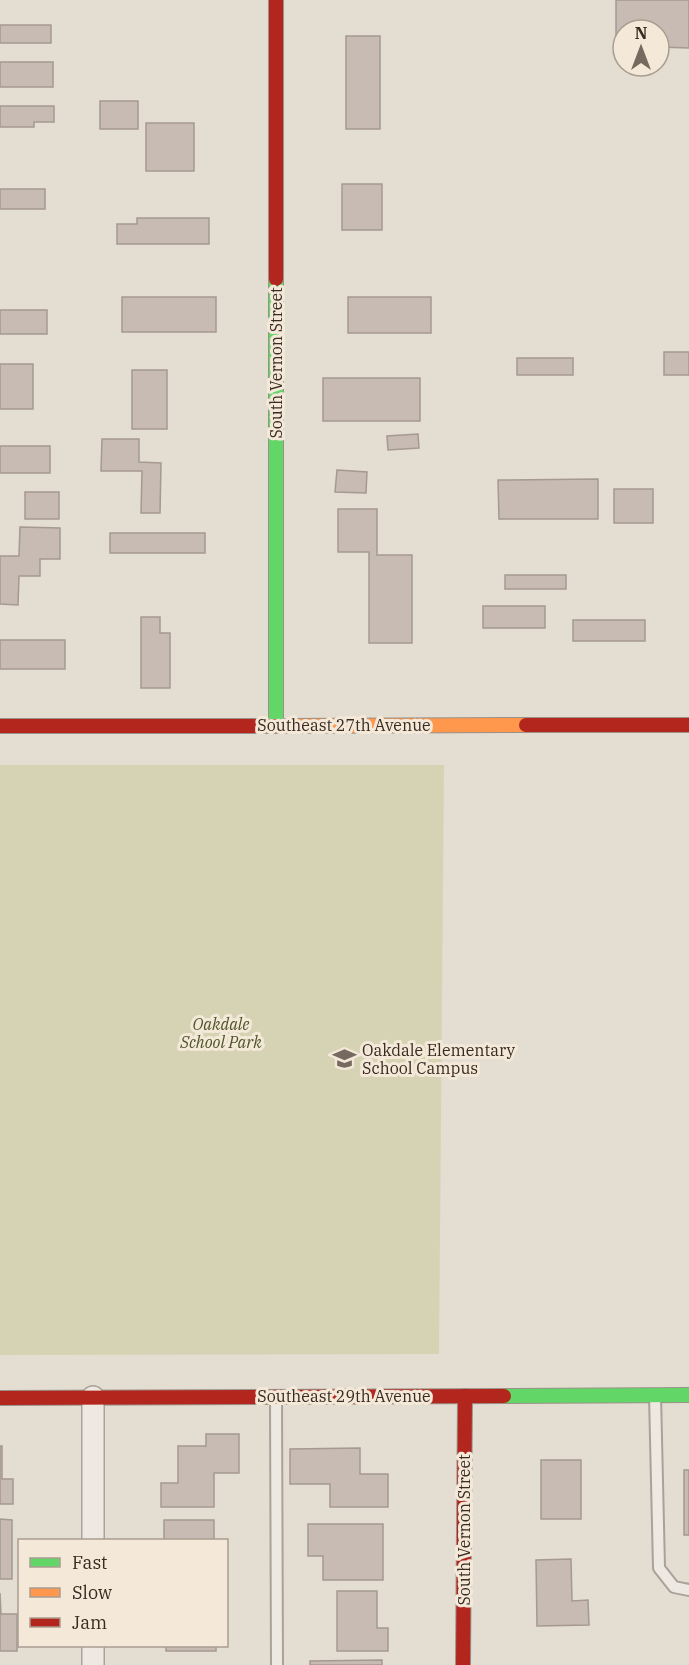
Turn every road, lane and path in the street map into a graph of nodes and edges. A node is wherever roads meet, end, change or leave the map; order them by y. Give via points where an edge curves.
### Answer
1 (276, 0) edge
2 (689, 724) edge
3 (276, 725) junction
4 (0, 726) edge
5 (655, 1395) junction
6 (689, 1395) edge
7 (276, 1396) junction
8 (465, 1396) junction
9 (93, 1397) junction
10 (0, 1398) edge
11 (93, 1539) edge
12 (689, 1590) edge
13 (93, 1647) edge
14 (93, 1665) edge
15 (277, 1665) edge
16 (463, 1665) edge

1 - 3 street, South Vernon Street
2 - 3 street, Southeast 27th Avenue
3 - 4 street, Southeast 27th Avenue
5 - 6 street, Southeast 29th Avenue
5 - 8 street, Southeast 29th Avenue
5 - 12 lane via 659,1568 674,1587
7 - 8 street, Southeast 29th Avenue
7 - 9 street, Southeast 29th Avenue
7 - 15 lane
8 - 16 street, South Vernon Street
9 - 10 street, Southeast 29th Avenue
9 - 11 street
13 - 14 street

